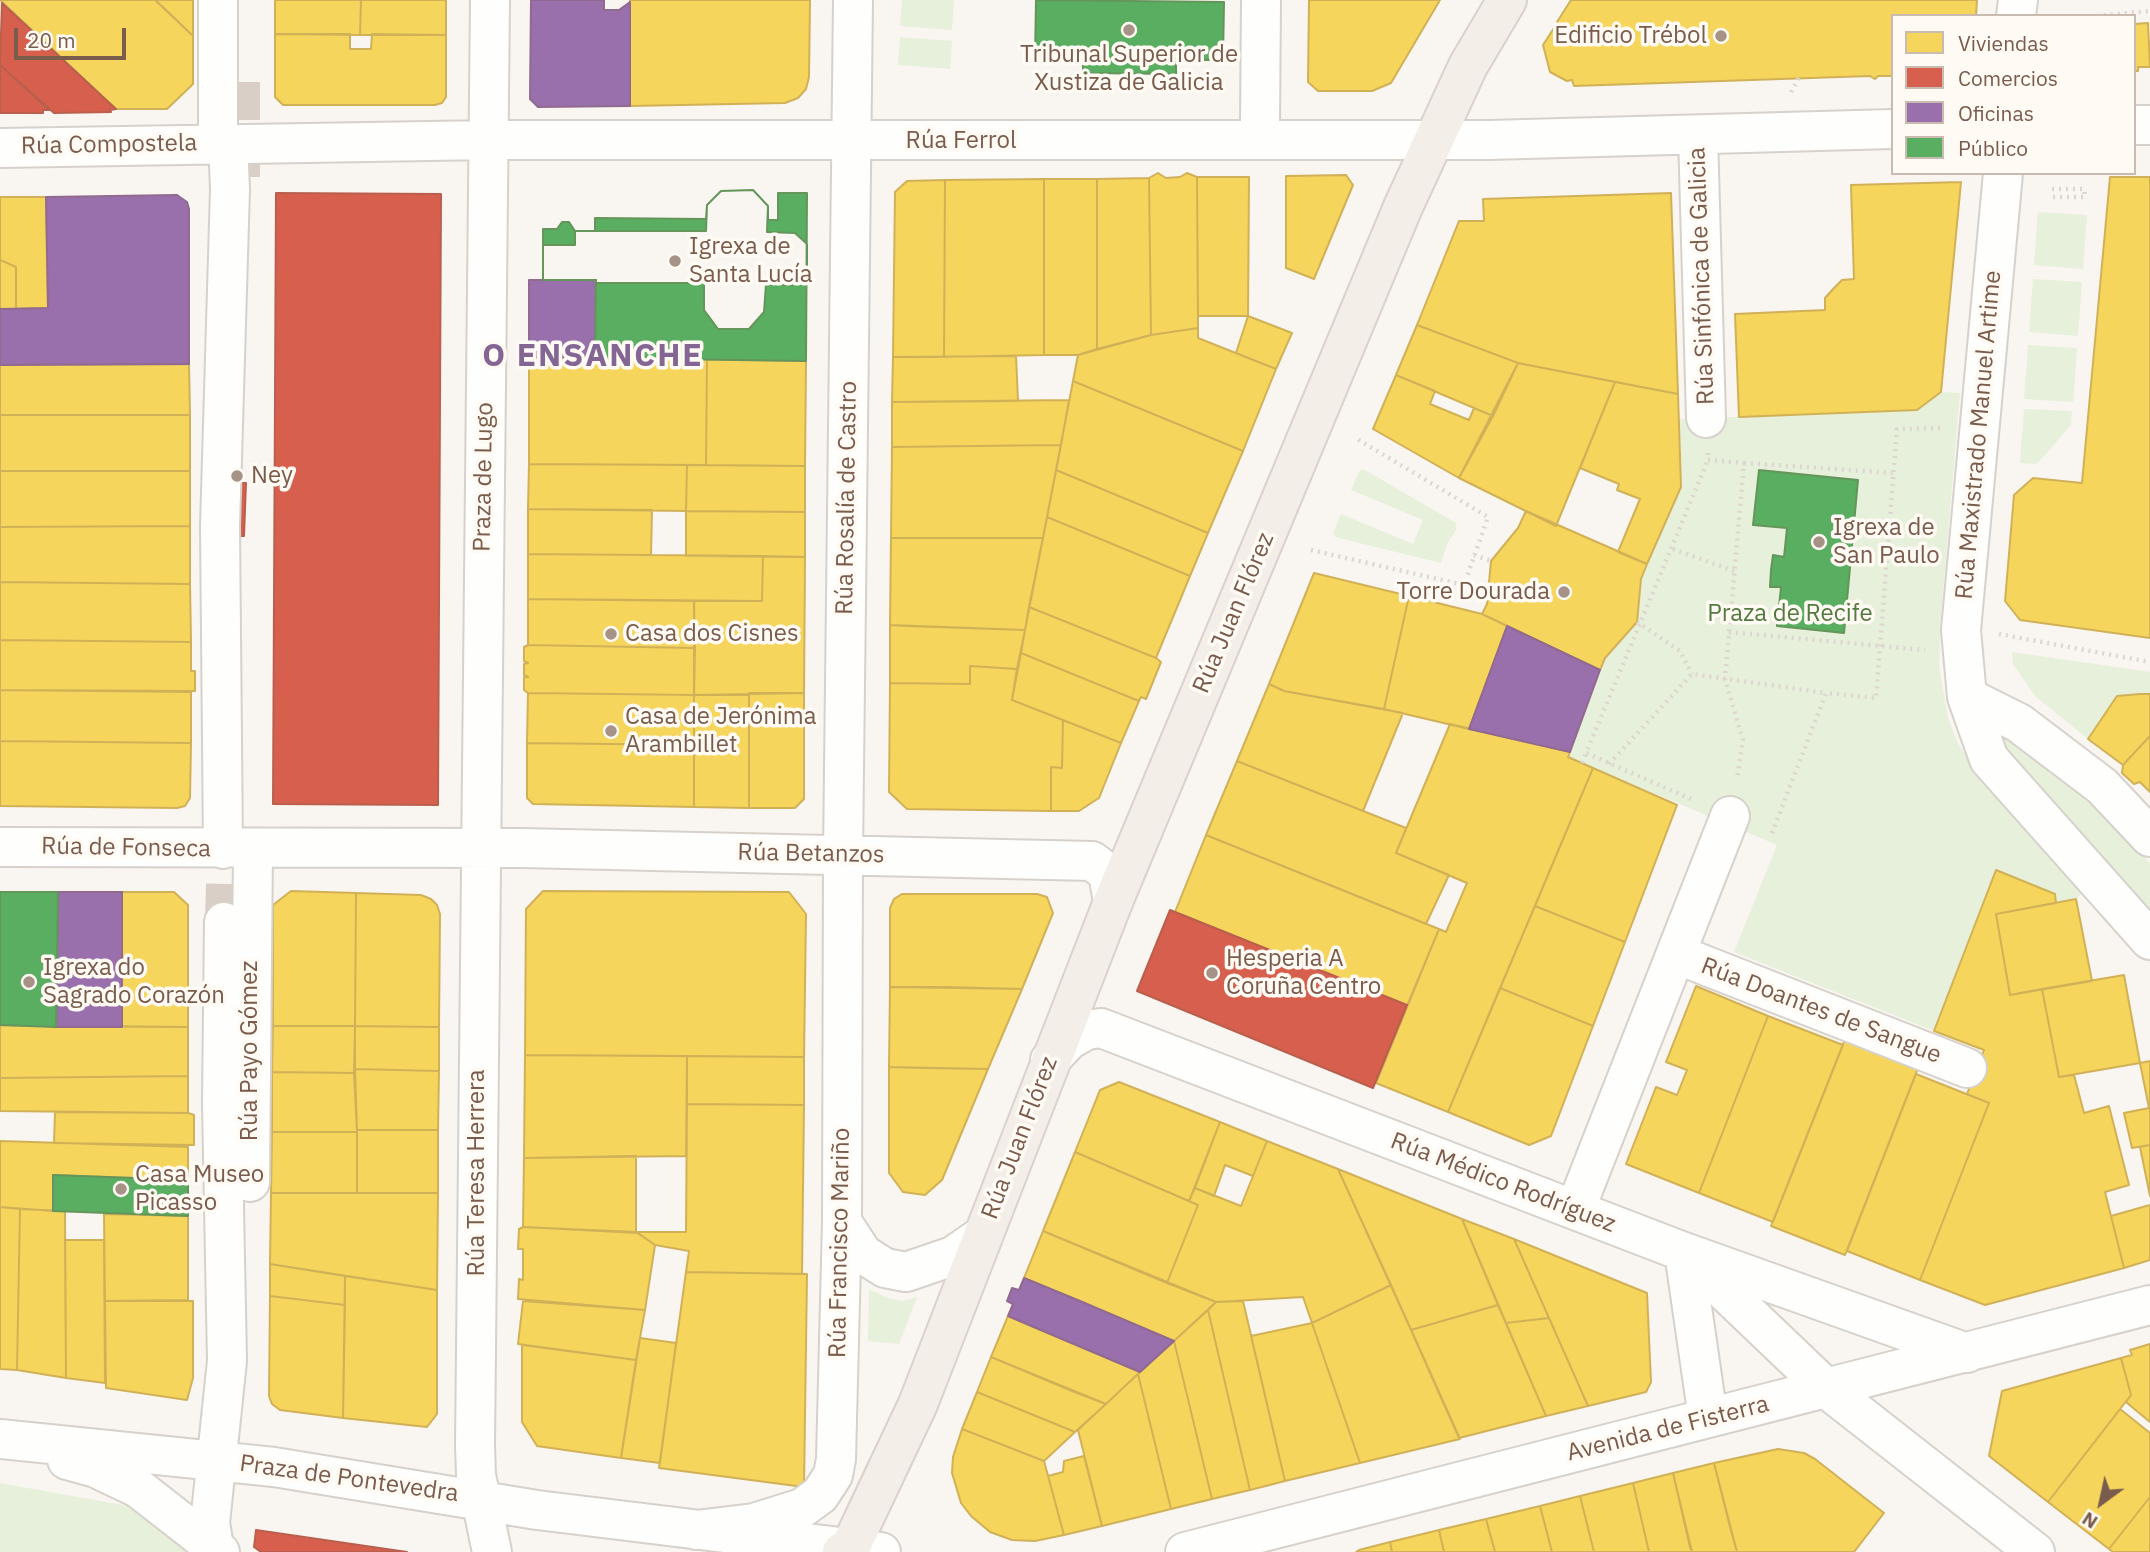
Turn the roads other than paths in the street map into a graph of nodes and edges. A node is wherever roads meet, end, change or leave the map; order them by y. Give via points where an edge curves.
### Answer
1 (218, 0) edge
2 (241, 0) edge
3 (489, 0) edge
4 (853, 0) edge
5 (1261, 0) edge
6 (1507, 0) edge
7 (241, 82) tunnel mouth
8 (1891, 129) edge
9 (1698, 135) junction
10 (490, 140) junction
11 (1266, 140) junction
12 (1432, 140) junction
13 (852, 141) junction
14 (223, 143) junction
15 (0, 148) edge
16 (2003, 175) edge
17 (1706, 418) road end
18 (1967, 697) junction
19 (1730, 816) road end
20 (2150, 837) edge
21 (0, 847) edge
22 (480, 847) junction
23 (238, 849) junction
24 (843, 855) junction
25 (1113, 902) junction
26 (224, 922) tunnel mouth
27 (2150, 940) edge
28 (1676, 954) junction
29 (1050, 1060) junction
30 (1967, 1068) dead end
31 (1575, 1210) junction
32 (842, 1222) junction
33 (982, 1236) junction
34 (1684, 1252) junction
35 (2150, 1305) edge
36 (1967, 1353) junction
37 (1827, 1389) junction
38 (1708, 1418) junction
39 (0, 1442) edge
40 (218, 1453) junction
41 (481, 1499) junction
42 (696, 1530) junction
43 (217, 1550) edge
44 (856, 1551) edge
45 (492, 1552) edge
46 (1185, 1552) edge
47 (2035, 1552) edge

1 - 14 street
2 - 7 street
3 - 10 street, Praza de Lugo
4 - 13 street, Rúa Rosalía de Castro
5 - 11 street via 1260,125
6 - 12 main road, Rúa Juan Flórez
8 - 9 street, Rúa Sinfónica de Galicia
9 - 12 street, Rúa Sinfónica de Galicia
9 - 17 street, Rúa Sinfónica de Galicia
10 - 13 street, Rúa Ferrol
10 - 14 street
10 - 22 street, Praza de Lugo
11 - 12 street, Rúa Ferrol
11 - 13 street, Rúa Ferrol
12 - 25 main road, Rúa Juan Flórez
13 - 24 street, Rúa Rosalía de Castro
14 - 15 street, Rúa Compostela
14 - 23 street via 230,189 220,526
16 - 18 street, Rúa Maxistrado Manuel Artime via 1961,629
18 - 20 street via 2020,723 2102,786
18 - 27 street, Rúa Maxistrado Manuel Artime via 1989,759
19 - 28 street, Rúa Doantes de Sangue
21 - 23 street, Rúa de Fonseca
22 - 23 street
22 - 24 street, Rúa Betanzos
22 - 41 street, Rúa Teresa Herrera via 475,1445
23 - 40 street, Rúa Payo Gómez via 247,1361
24 - 25 street, Rúa Betanzos via 1092,861 1108,873
24 - 32 street, Rúa Francisco Mariño
25 - 29 main road, Rúa Juan Flórez
26 - 40 street, Rúa Payo Gómez via 227,1361
28 - 30 street, Rúa Doantes de Sangue
28 - 31 street, Rúa Doantes de Sangue
29 - 31 street, Rúa Médico Rodríguez via 1069,1040 1101,1028
29 - 33 main road, Rúa Juan Flórez
31 - 34 street, Rúa Médico Rodríguez
32 - 33 street, Rúa Juan Flórez via 863,1254 885,1268 906,1272 953,1256
32 - 42 street, Rúa Francisco Mariño via 833,1475 820,1495 802,1508 754,1523
33 - 44 main road, Rúa Juan Flórez
34 - 36 street, Rúa Médico Rodríguez
34 - 37 street
34 - 38 street
35 - 36 street, Avenida de Fisterra
36 - 37 street, Avenida de Fisterra
37 - 38 street, Avenida de Fisterra
37 - 47 street
38 - 46 street, Avenida de Fisterra
39 - 40 street, Praza de Pontevedra
39 - 43 street, Praza de Pontevedra via 118,1477 158,1502
40 - 41 street, Praza de Pontevedra
40 - 43 street, Praza de Pontevedra via 210,1523
41 - 42 street, Praza de Pontevedra
41 - 45 street, Praza de Pontevedra
42 - 44 street, Praza de Pontevedra

